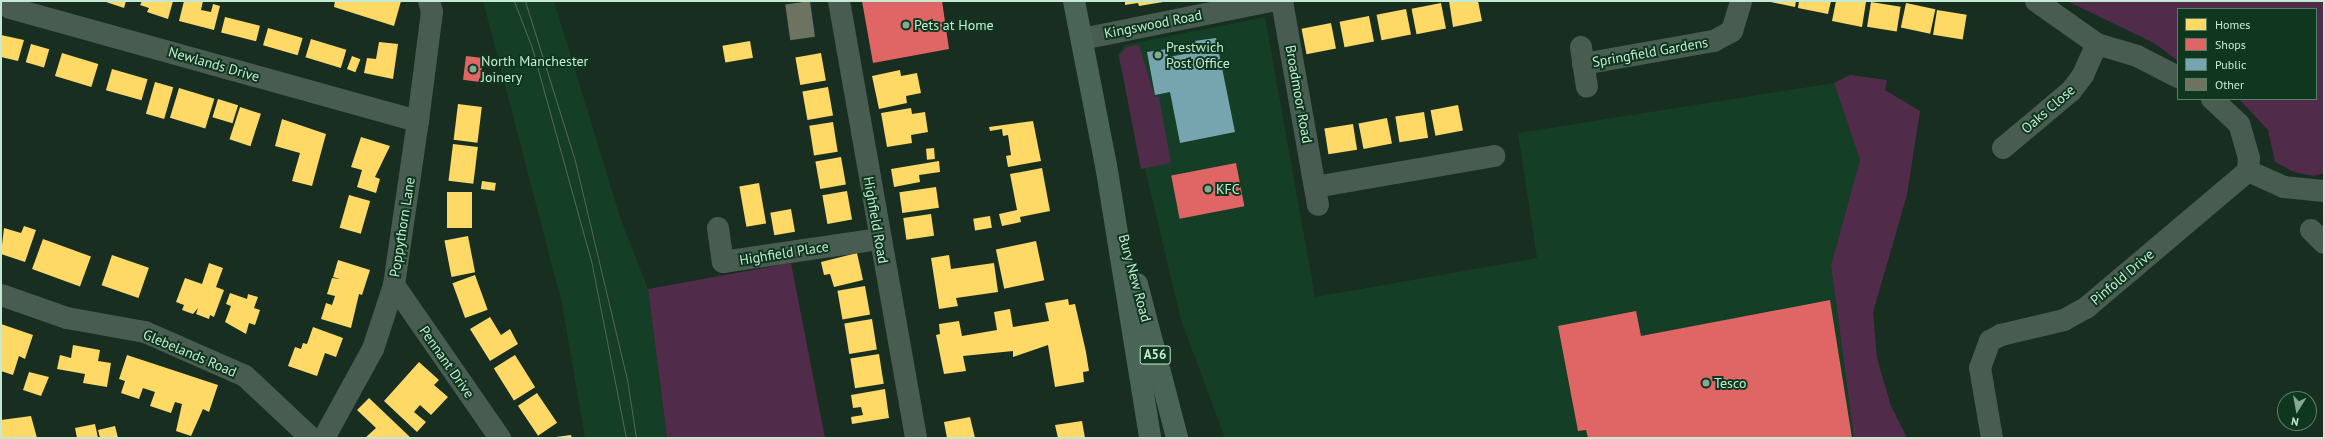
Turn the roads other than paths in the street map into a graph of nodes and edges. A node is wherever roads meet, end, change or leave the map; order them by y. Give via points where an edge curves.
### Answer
1 (429, 1) edge
2 (839, 1) edge
3 (1074, 1) edge
4 (1271, 1) edge
5 (1282, 1) edge
6 (1741, 1) edge
7 (2036, 1) edge
8 (10, 8) dead end
9 (1082, 39) junction
10 (2097, 44) junction
11 (2177, 76) edge
12 (1587, 87) dead end
13 (2213, 100) edge
14 (418, 121) junction
15 (2003, 148) dead end
16 (1494, 156) dead end
17 (1106, 165) junction
18 (2248, 171) junction
19 (2324, 191) edge
20 (718, 228) dead end
21 (878, 239) junction
22 (394, 285) junction
23 (1, 294) edge
24 (311, 438) edge
25 (324, 438) edge
26 (500, 438) edge
27 (916, 438) edge
28 (1150, 438) edge
29 (1177, 438) edge
30 (1992, 438) edge

1 - 14 street, Poppythorn Lane via 432,12
2 - 21 street, Highfield Road
3 - 9 highway, Bury New Road / A56
4 - 9 street, Kingswood Road
5 - 16 street, Broadmoor Road via 1317,196 1468,168
6 - 12 street, Springfield Gardens via 1732,31 1714,41 1582,55
7 - 10 street
8 - 14 street, Newlands Drive
9 - 17 highway, Bury New Road / A56
10 - 11 street via 2137,56
10 - 15 street, Oaks Close via 2084,75 2071,91 2029,136
13 - 18 street via 2239,124 2249,158
14 - 22 street, Poppythorn Lane
17 - 28 highway, Bury New Road / A56
17 - 29 highway, Bury New Road / A56
18 - 19 street via 2284,187
18 - 30 street, Pinfold Drive via 2086,308 2064,320 2001,335 1990,341 1980,368
20 - 21 street, Highfield Place via 723,262
21 - 27 street, Highfield Road
22 - 25 street, Poppythorn Lane via 373,349
22 - 26 street, Pennant Drive
23 - 24 street, Glebelands Road via 67,318 146,332 245,376

